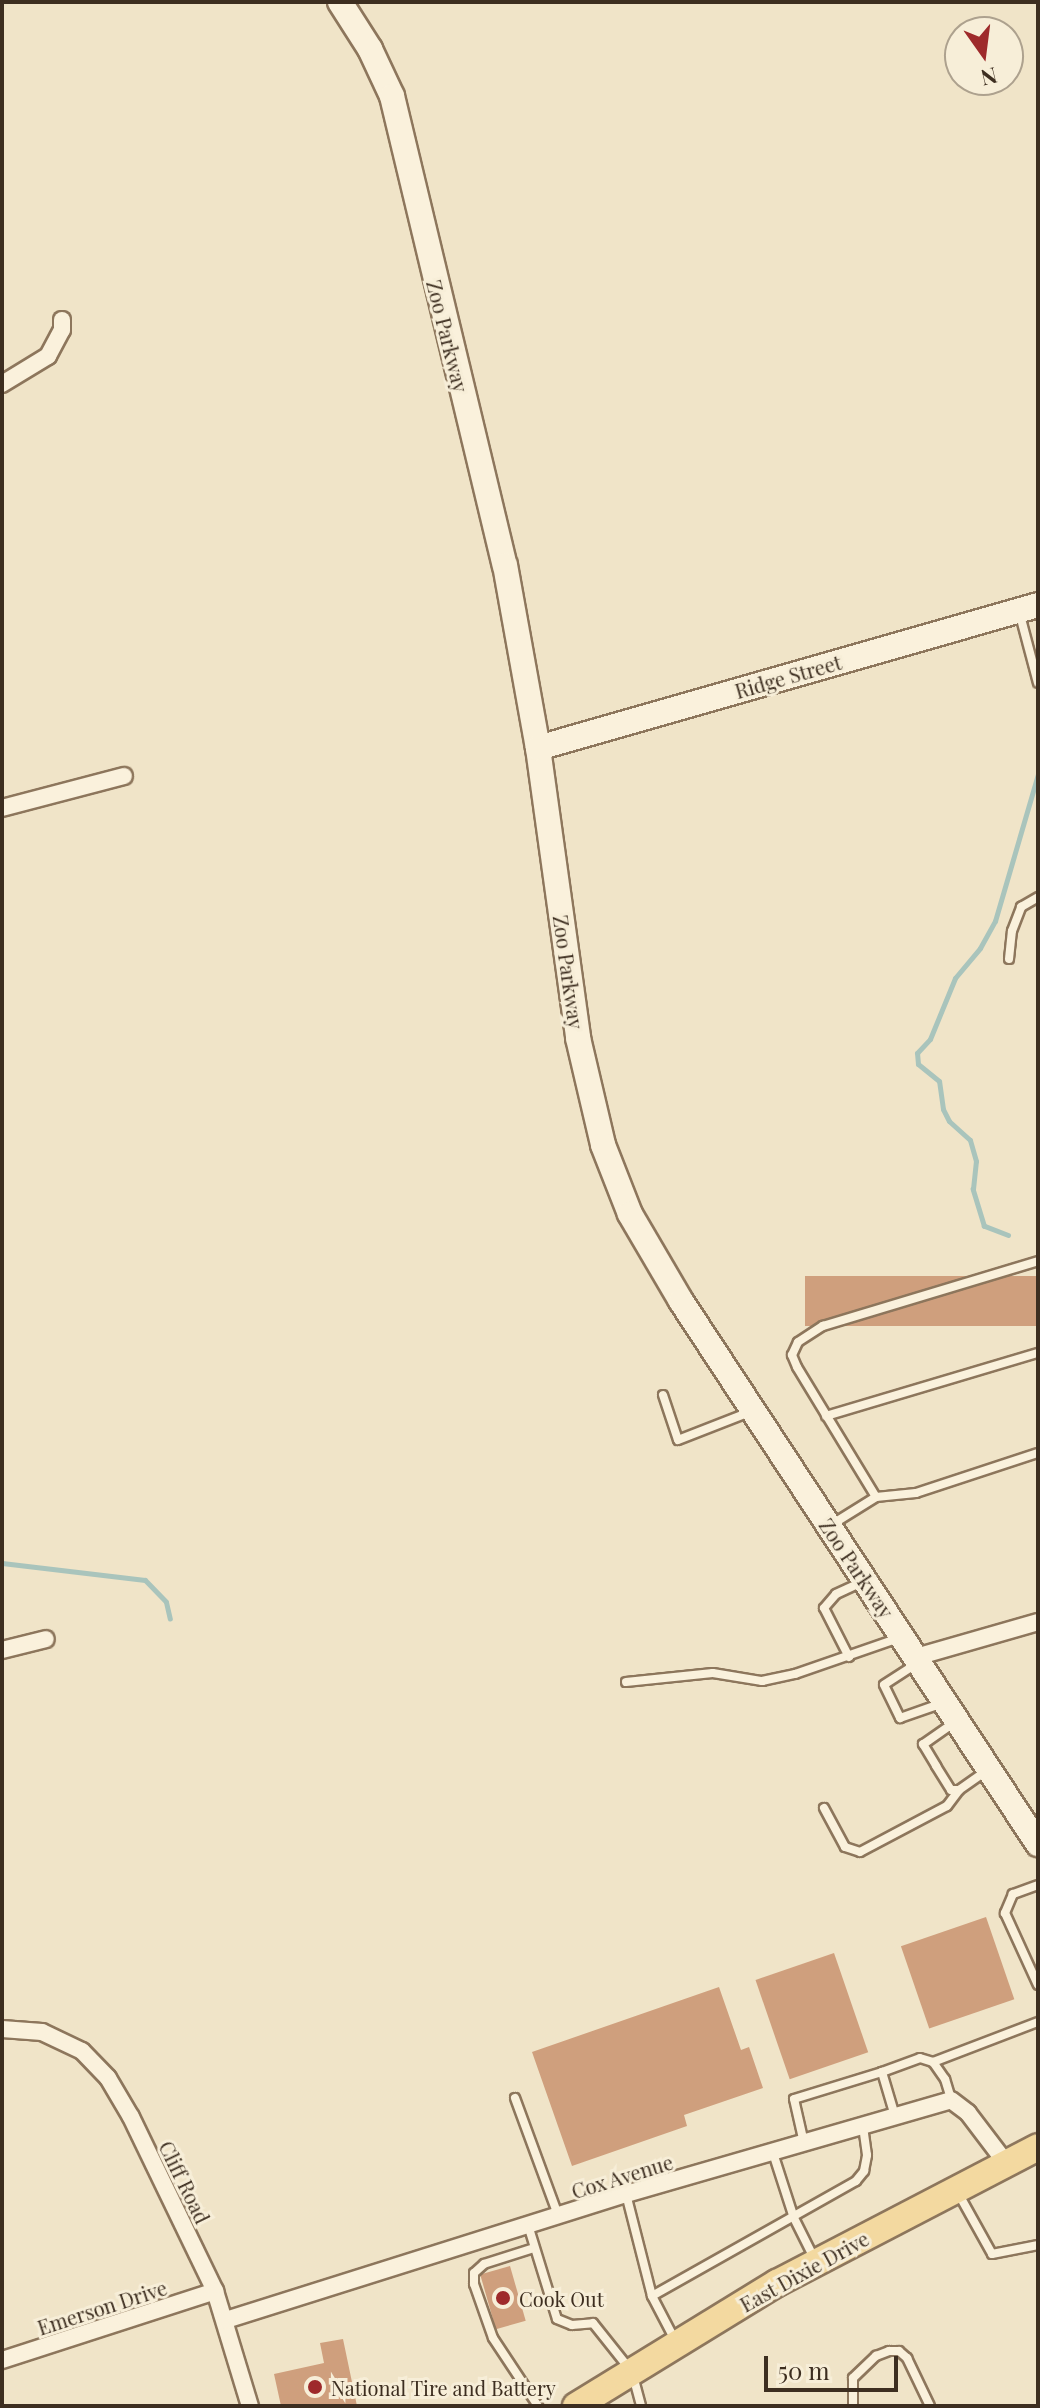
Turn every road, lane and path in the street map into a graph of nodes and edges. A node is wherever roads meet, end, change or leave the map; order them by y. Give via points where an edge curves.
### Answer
1 (340, 2) edge
2 (62, 320) dead end
3 (2, 384) edge
4 (1029, 608) edge
5 (1038, 683) edge
6 (538, 748) junction
7 (124, 776) dead end
8 (2, 808) edge
9 (1038, 897) edge
10 (1009, 959) dead end
11 (1038, 1261) edge
12 (1038, 1353) edge
13 (663, 1395) dead end
14 (751, 1412) junction
15 (826, 1416) junction
16 (1038, 1453) edge
17 (876, 1497) junction
18 (830, 1526) junction
19 (865, 1582) junction
20 (1038, 1622) edge
21 (46, 1639) dead end
22 (2, 1650) edge
23 (913, 1651) junction
24 (849, 1657) junction
25 (626, 1682) dead end
26 (950, 1712) junction
27 (988, 1770) junction
28 (959, 1790) junction
29 (824, 1808) dead end
30 (1038, 1844) edge
31 (1038, 1885) edge
32 (1038, 1985) edge
33 (1038, 2022) edge
34 (10, 2030) edge
35 (933, 2062) junction
36 (882, 2072) junction
37 (515, 2098) dead end
38 (951, 2100) junction
39 (895, 2116) junction
40 (863, 2124) junction
41 (804, 2143) junction
42 (1038, 2147) edge
43 (773, 2153) junction
44 (1006, 2163) junction
45 (956, 2189) junction
46 (626, 2194) junction
47 (558, 2216) junction
48 (794, 2218) junction
49 (528, 2225) junction
50 (1038, 2245) edge
51 (534, 2248) junction
52 (816, 2263) junction
53 (215, 2291) junction
54 (652, 2296) junction
55 (226, 2320) junction
56 (678, 2344) junction
57 (2, 2360) edge
58 (632, 2372) junction
59 (250, 2406) edge
60 (538, 2406) edge
61 (576, 2406) edge
62 (641, 2406) edge
63 (853, 2406) edge
64 (930, 2406) edge

1 - 6 main road, Zoo Parkway via 392,96 505,565
2 - 3 street via 48,356
4 - 5 lane
4 - 6 main road, Ridge Street
6 - 14 main road, Zoo Parkway via 578,1038 603,1145 630,1214
7 - 8 street
9 - 10 lane via 1021,907
11 - 15 lane via 808,1333 792,1355
12 - 15 lane
13 - 14 lane via 678,1440
14 - 18 main road, Zoo Parkway
15 - 17 lane
16 - 17 lane via 916,1493
17 - 18 lane
18 - 19 main road, Zoo Parkway
19 - 23 main road, Zoo Parkway
19 - 24 lane via 836,1594 824,1608
20 - 23 street
21 - 22 street
23 - 24 lane
23 - 26 main road, Zoo Parkway
23 - 26 lane via 884,1685 900,1718
24 - 25 lane via 762,1681 713,1673
26 - 27 main road, Zoo Parkway
26 - 28 lane via 923,1744 951,1790
27 - 28 lane
27 - 30 main road, Zoo Parkway
28 - 29 lane via 947,1806 860,1852 845,1847
31 - 32 lane via 1013,1894 1005,1913
33 - 35 lane
34 - 53 street, Cliff Road via 42,2032 82,2051 108,2078
35 - 36 lane via 920,2058
35 - 38 lane
36 - 39 lane
36 - 41 lane via 794,2099
37 - 47 lane
38 - 39 street, Cox Avenue
38 - 44 street via 968,2113
39 - 40 street, Cox Avenue
40 - 41 street, Cox Avenue
40 - 48 lane via 864,2171
41 - 43 street, Cox Avenue
42 - 44 main road, East Dixie Drive
43 - 46 street, Cox Avenue
43 - 48 lane
44 - 45 main road, East Dixie Drive
45 - 50 lane via 992,2254
45 - 52 main road, East Dixie Drive
46 - 47 street, Cox Avenue
46 - 54 lane
47 - 49 street, Cox Avenue
48 - 52 lane
48 - 54 lane
49 - 51 lane
49 - 55 street, Cox Avenue
51 - 58 lane via 557,2319 572,2325 593,2323
51 - 60 lane via 484,2264 474,2273 474,2284 493,2338
52 - 56 main road, East Dixie Drive
53 - 55 street, Cliff Road
53 - 57 street, Emerson Drive
54 - 56 lane
55 - 59 street, Cliff Road
56 - 58 main road, East Dixie Drive
58 - 61 main road, East Dixie Drive
58 - 62 lane
63 - 64 lane via 851,2386 861,2368 876,2356 899,2351

